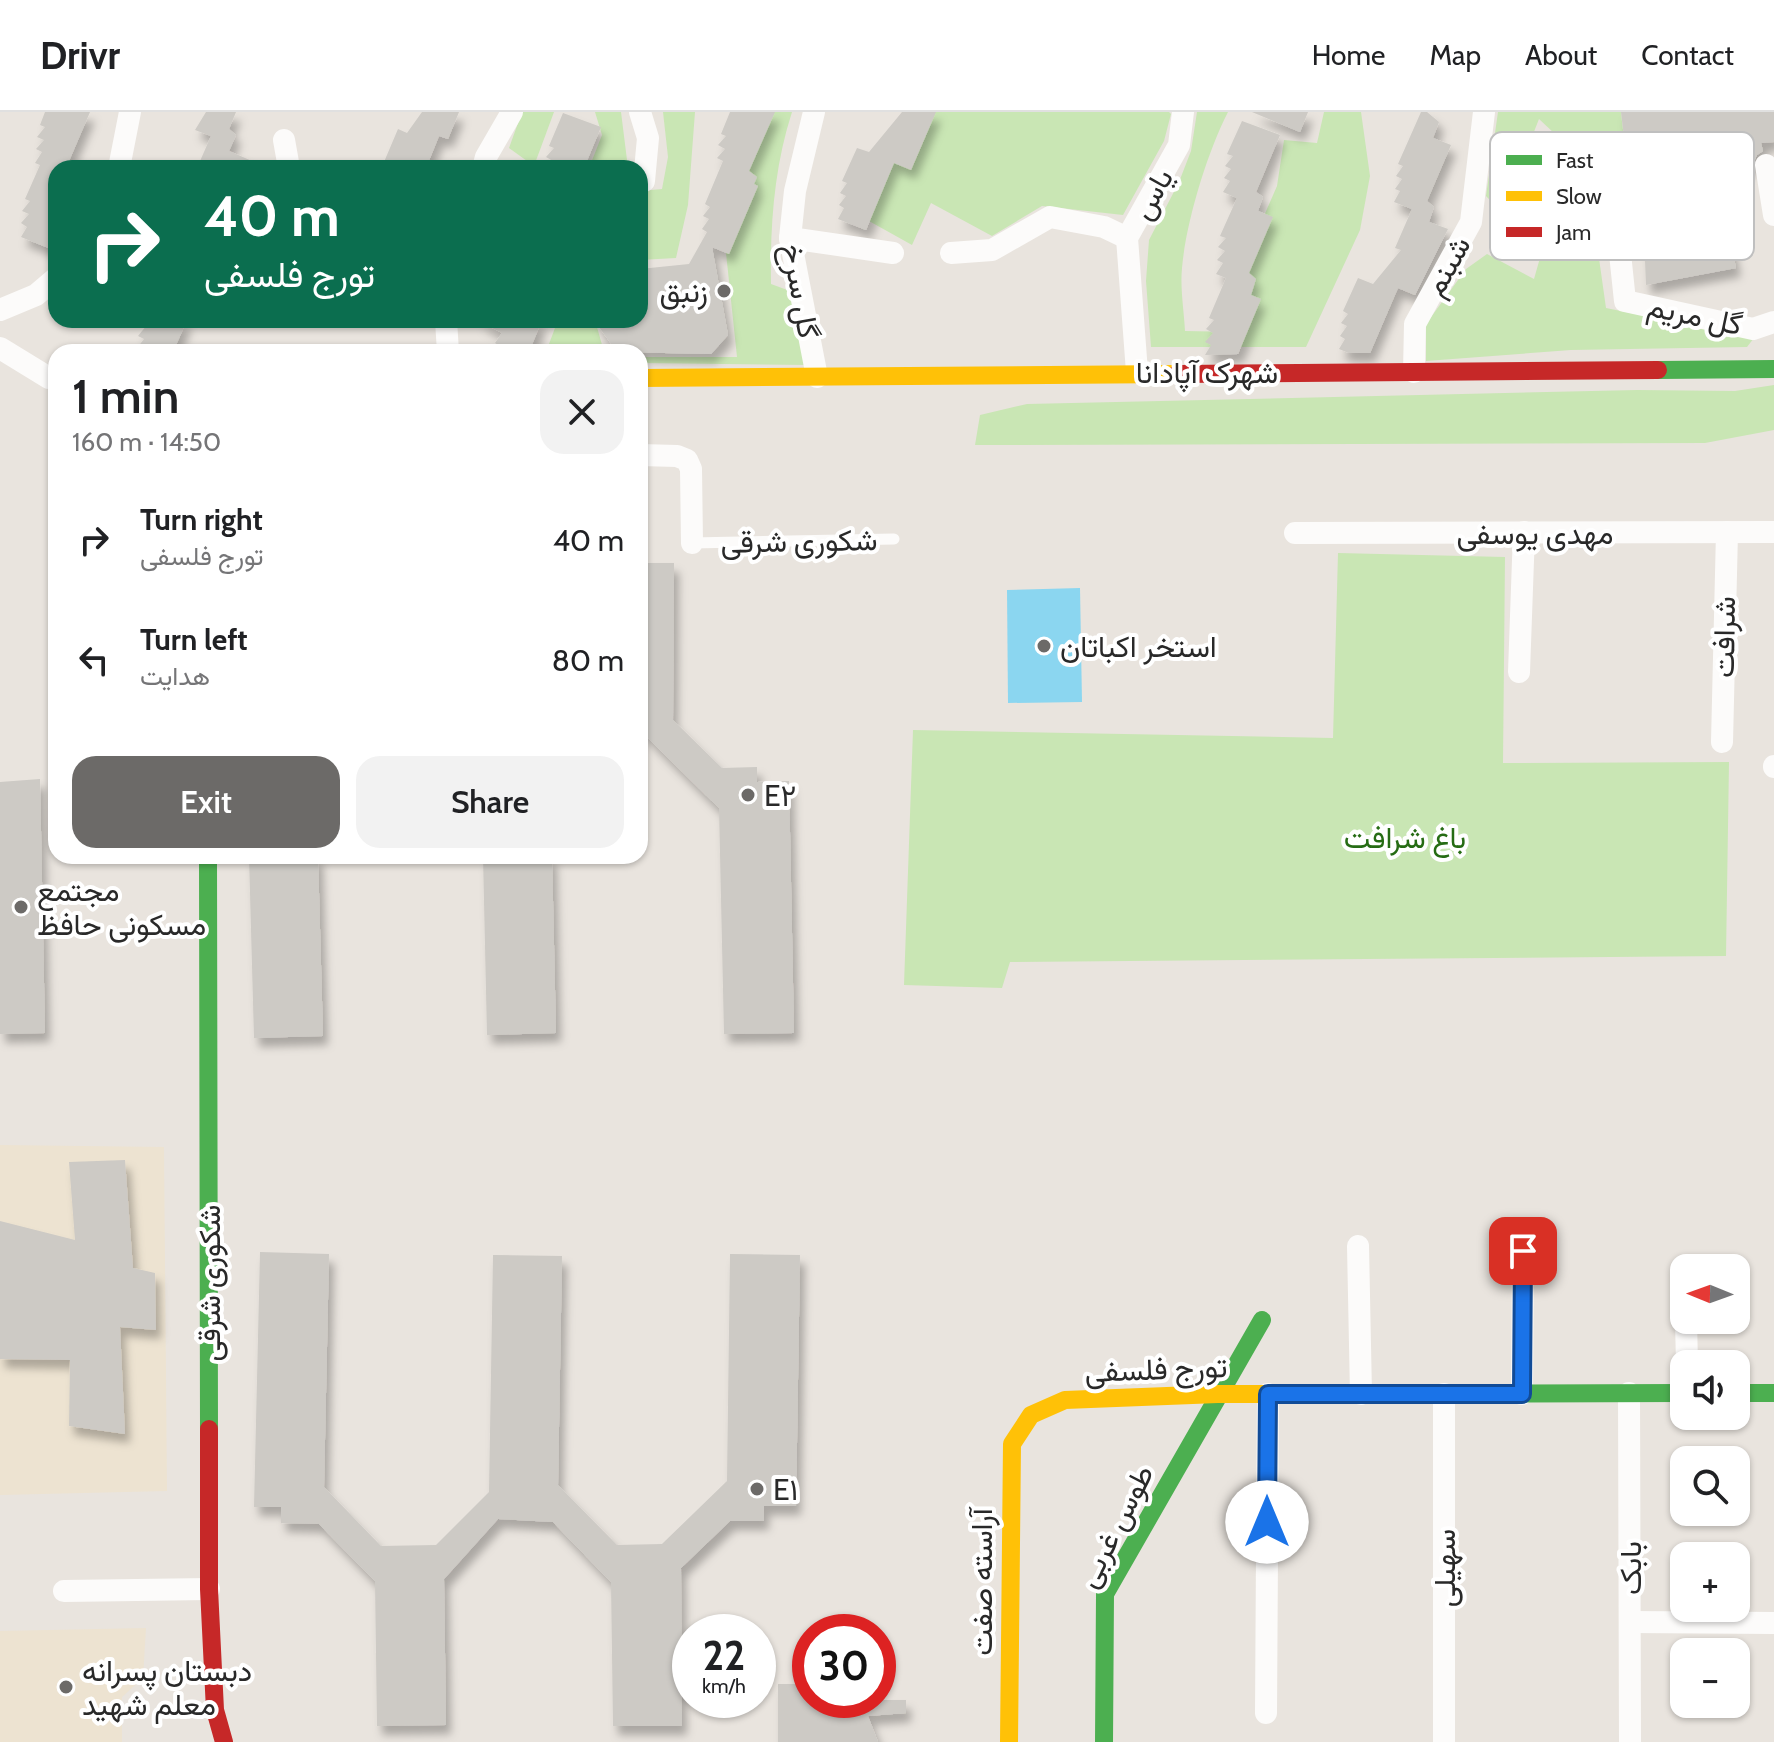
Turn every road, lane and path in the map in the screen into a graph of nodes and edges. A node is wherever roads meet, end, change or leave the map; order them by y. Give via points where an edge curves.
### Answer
1 (130, 112) edge
2 (512, 112) edge
3 (640, 112) edge
4 (814, 112) edge
5 (1183, 112) edge
6 (1484, 112) edge
7 (284, 140) dead end
8 (121, 160) edge
9 (288, 160) edge
10 (485, 160) edge
11 (646, 160) edge
12 (1766, 165) dead end
13 (1774, 215) edge
14 (790, 238) junction
15 (1127, 238) junction
16 (893, 253) dead end
17 (951, 253) dead end
18 (1621, 260) edge
19 (48, 285) edge
20 (0, 310) edge
21 (1774, 322) edge
22 (0, 348) edge
23 (1774, 369) edge
24 (1137, 372) junction
25 (1414, 372) junction
26 (48, 377) edge
27 (817, 377) junction
28 (648, 378) edge
29 (648, 455) edge
30 (1524, 532) junction
31 (1727, 532) junction
32 (1774, 532) edge
33 (1295, 533) dead end
34 (894, 539) dead end
35 (692, 543) joint
36 (1519, 672) dead end
37 (1722, 742) dead end
38 (208, 864) edge
39 (1358, 1246) dead end
40 (1523, 1251) dead end
41 (1262, 1320) dead end
42 (1629, 1393) junction
43 (1670, 1393) edge
44 (1750, 1393) edge
45 (1774, 1393) edge
46 (1218, 1394) junction
47 (1268, 1394) junction
48 (1361, 1394) junction
49 (1444, 1394) junction
50 (1522, 1394) junction
51 (1022, 1425) joint
52 (209, 1589) junction
53 (64, 1591) dead end
54 (1630, 1622) junction
55 (1774, 1623) edge
56 (215, 1710) junction
57 (1266, 1713) dead end
58 (206, 1742) edge
59 (224, 1742) edge
60 (1009, 1742) edge
61 (1104, 1742) edge
62 (1444, 1742) edge
63 (1630, 1742) edge

1 - 8 street
2 - 10 street
3 - 11 street via 648,138
4 - 14 street, گل سرخ
5 - 15 street, یاس via 1179,145
6 - 25 street, شبنم via 1471,222 1415,324
7 - 9 street
12 - 13 street
14 - 16 street
14 - 27 street, گل سرخ
15 - 17 street via 1104,227 1050,217 992,250
15 - 24 street, یاس
18 - 21 street, گل مریم via 1625,301 1753,329
19 - 20 street
22 - 26 street
23 - 25 street, شهرک آپادانا
24 - 25 street, شهرک آپادانا
24 - 27 street, شهرک آپادانا
27 - 28 street, شهرک آپادانا
29 - 35 street, شکوری شرقی via 687,460
30 - 31 street, مهدی یوسفی
30 - 33 street, مهدی یوسفی
30 - 36 street
31 - 32 street, مهدی یوسفی
31 - 37 street, شرافت
34 - 35 lane, شکوری شرقی
38 - 52 street, شکوری شرقی
39 - 48 street
40 - 50 street
41 - 46 street, طوس غربی
42 - 43 street, تورج فلسفی
42 - 50 street, تورج فلسفی
42 - 54 street, بابک
44 - 45 street
46 - 47 street, تورج فلسفی
46 - 51 street, تورج فلسفی via 1065,1400 1040,1409
46 - 61 street, طوس غربی via 1105,1594
47 - 48 street, تورج فلسفی
47 - 57 street
48 - 49 street, تورج فلسفی
49 - 50 street, تورج فلسفی
49 - 62 street, سهیلی
51 - 60 street, آراسته صفت via 1012,1444 1010,1468
52 - 53 street
52 - 56 street, شکوری شرقی
54 - 55 street
54 - 63 street, بابک
56 - 58 street, شکوری شرقی
56 - 59 street, شکوری شرقی

